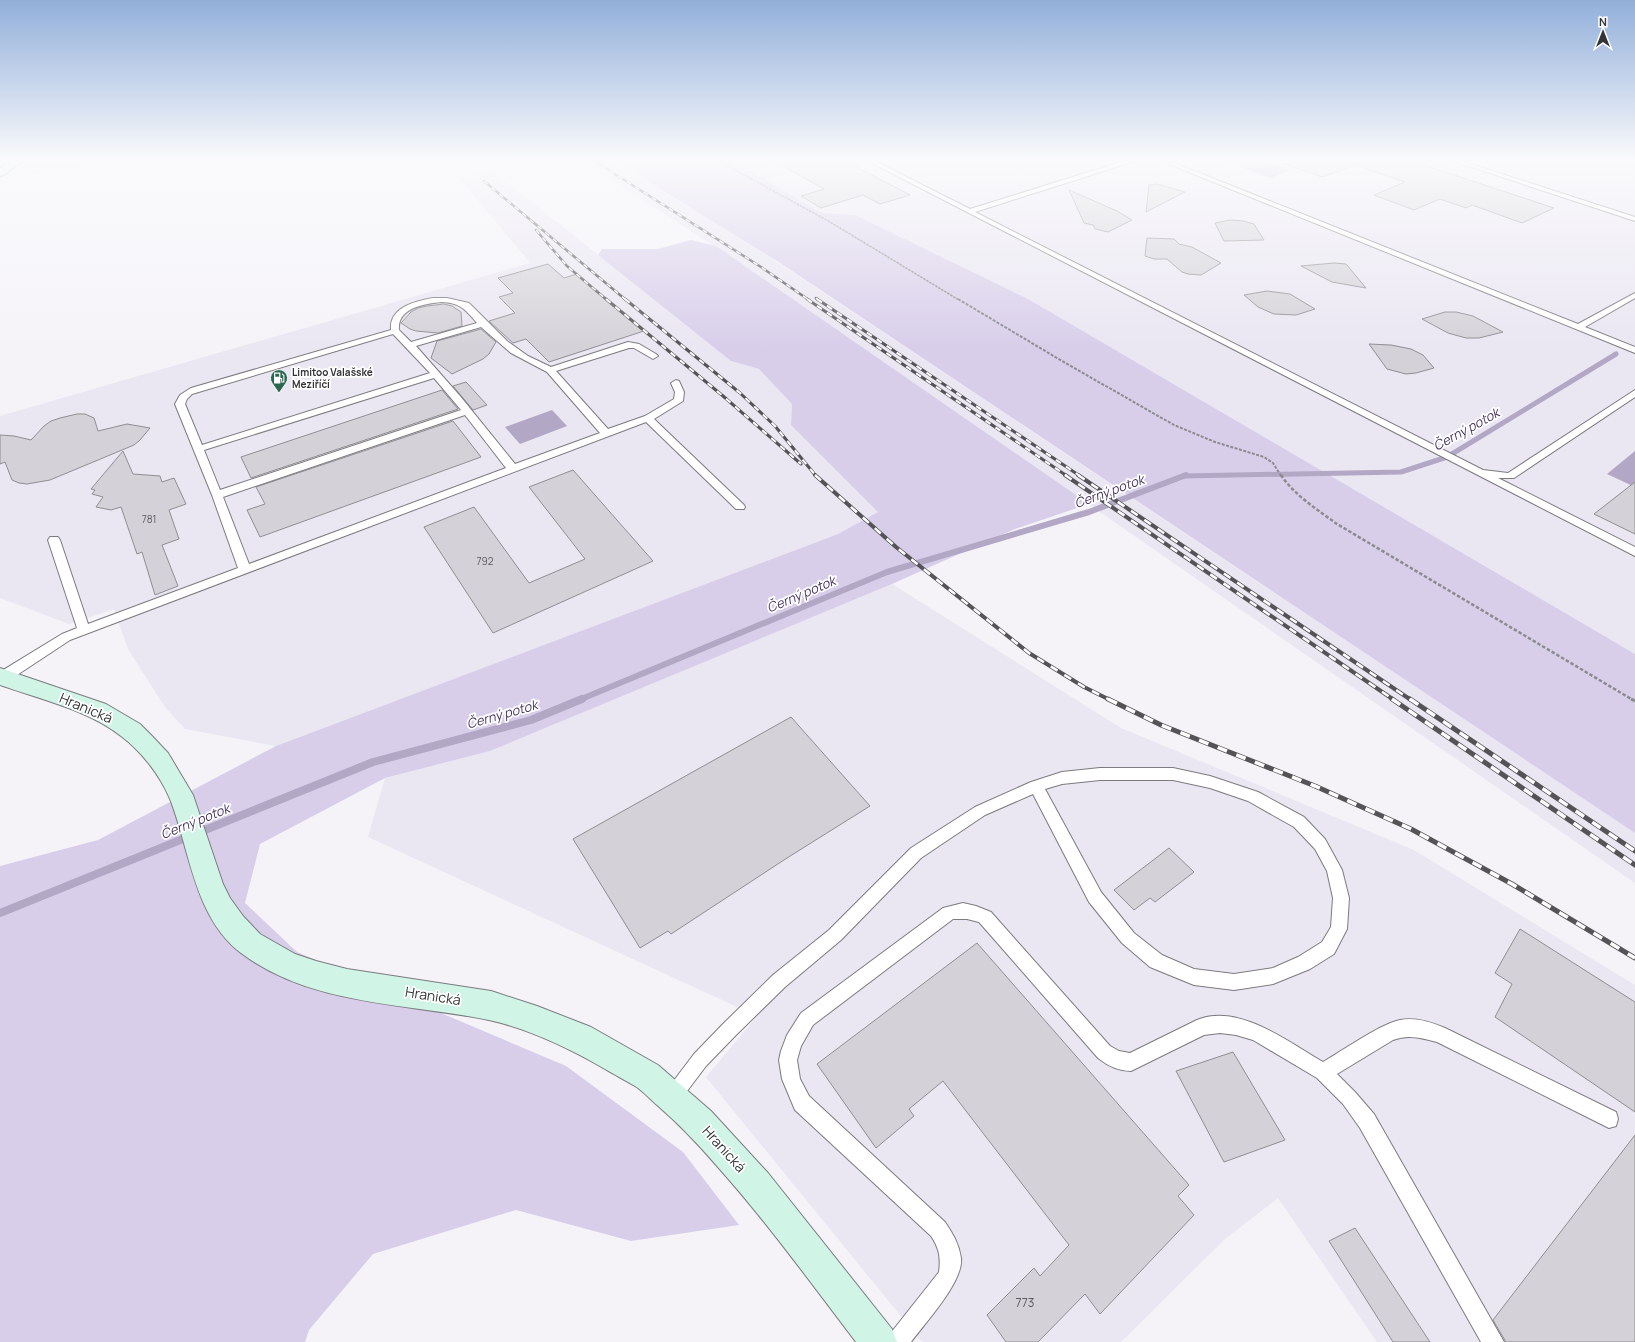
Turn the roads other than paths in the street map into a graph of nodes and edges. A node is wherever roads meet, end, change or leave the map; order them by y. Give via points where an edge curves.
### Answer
1 (993, 223) edge
2 (1318, 223) edge
3 (1635, 295) edge
4 (482, 324) junction
5 (1579, 327) junction
6 (395, 331) junction
7 (410, 345) junction
8 (1635, 350) edge
9 (653, 356) dead end
10 (550, 370) junction
11 (436, 374) junction
12 (676, 383) dead end
13 (1635, 393) edge
14 (466, 411) junction
15 (648, 418) junction
16 (606, 433) junction
17 (198, 449) junction
18 (512, 468) junction
19 (1482, 473) junction
20 (217, 495) junction
21 (740, 507) dead end
22 (54, 540) dead end
23 (1635, 552) edge
24 (245, 570) junction
25 (84, 630) junction
26 (2, 676) edge
27 (1036, 786) junction
28 (1323, 1072) junction
29 (672, 1097) junction
30 (1609, 1120) dead end
31 (879, 1342) edge
32 (898, 1342) edge
33 (1493, 1342) edge

1 - 19 lane
2 - 5 lane
3 - 5 lane
4 - 6 lane via 466,305 436,300 403,310 394,322
4 - 7 lane
4 - 10 lane via 503,344
5 - 8 lane
6 - 7 lane
6 - 17 lane via 189,392 181,399 180,404
7 - 11 lane
9 - 10 lane via 636,346 628,345
10 - 16 lane
11 - 14 lane
11 - 17 lane
12 - 15 lane via 681,397 678,401
13 - 19 lane via 1510,476
14 - 18 lane
14 - 20 lane
15 - 16 lane
15 - 21 lane
16 - 18 lane
17 - 20 lane
18 - 24 lane
19 - 23 lane
20 - 24 lane
22 - 25 lane
24 - 25 lane
25 - 26 lane via 66,637
26 - 29 street, Hranická via 98,710 132,731 160,760 181,795 210,886 220,907 250,943 288,966 347,983 491,1006 537,1021 580,1038 619,1059 647,1076
27 - 27 lane via 1095,897 1128,938 1156,961 1194,977 1234,982 1273,976 1304,963 1328,948 1339,929 1341,898 1334,870 1320,844 1299,822 1253,796 1210,782 1173,774 1100,774 1062,778
27 - 29 lane via 980,812 916,853 835,936 778,981 700,1060
28 - 30 lane via 1387,1034 1399,1029 1416,1028 1439,1034
28 - 32 lane via 1257,1033 1220,1024 1203,1026 1131,1062 1121,1062 1104,1052 985,918 973,911 959,910 949,913 807,1019 793,1038 787,1059 791,1083 802,1103 938,1229 947,1243 951,1260 948,1276
28 - 33 lane via 1367,1121
29 - 31 street, Hranická via 700,1122 756,1185

